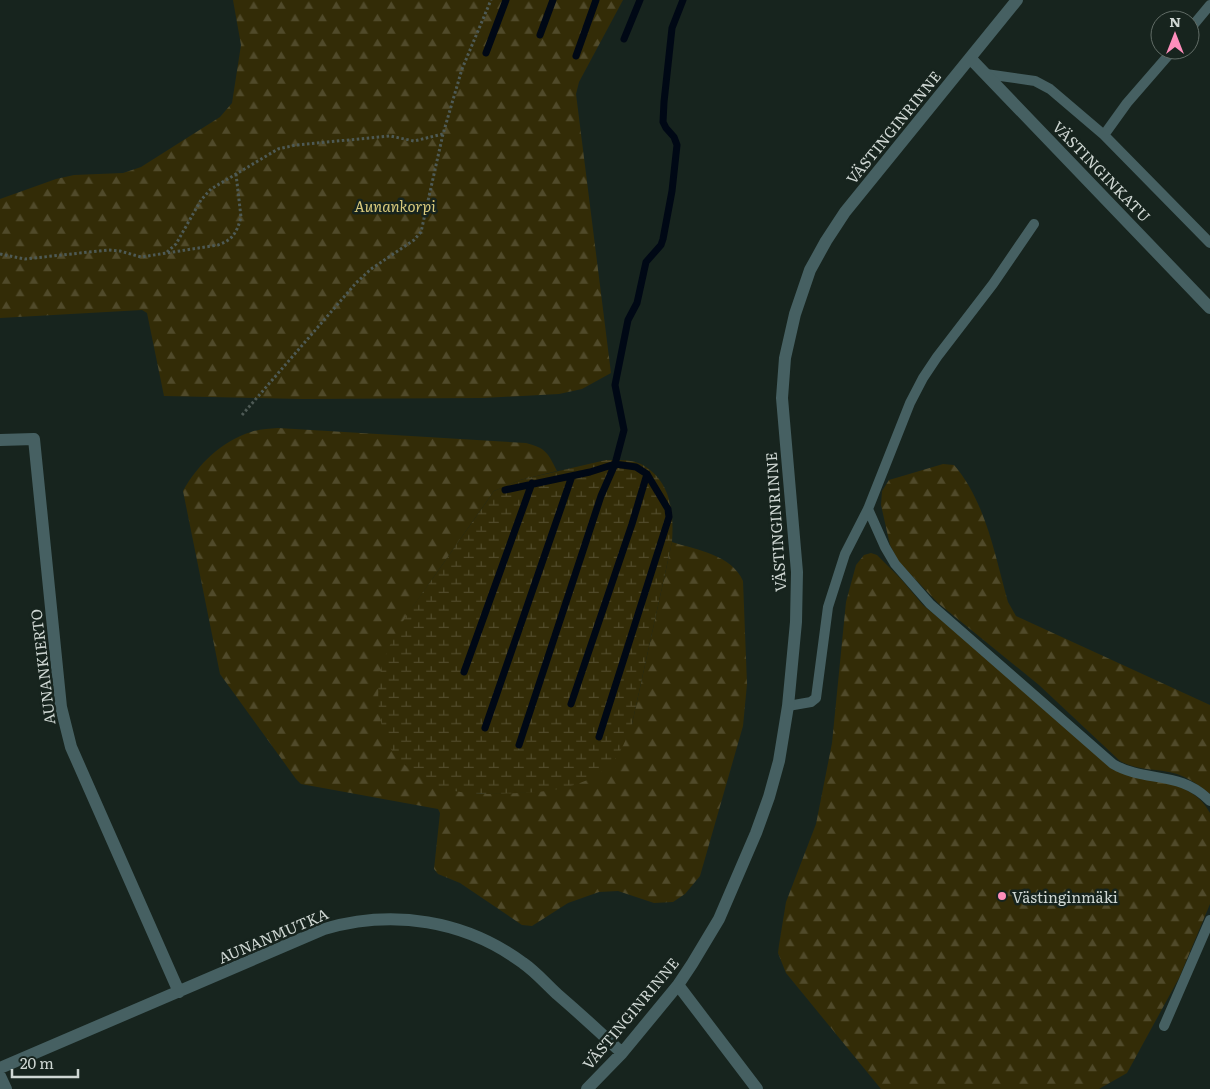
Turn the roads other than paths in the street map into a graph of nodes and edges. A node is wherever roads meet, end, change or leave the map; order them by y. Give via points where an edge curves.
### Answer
1 (1017, 0) edge
2 (1210, 5) edge
3 (1200, 17) edge
4 (970, 58) junction
5 (1164, 60) edge
6 (986, 74) junction
7 (1104, 135) junction
8 (1034, 224) dead end
9 (1210, 243) edge
10 (1210, 308) edge
11 (0, 440) edge
12 (868, 509) junction
13 (788, 706) junction
14 (1210, 801) edge
15 (1210, 920) edge
16 (678, 985) junction
17 (179, 992) junction
18 (1164, 1026) dead end
19 (622, 1053) junction
20 (0, 1068) edge
21 (0, 1076) edge
22 (6, 1089) edge
23 (587, 1089) edge
24 (757, 1089) edge

1 - 4 street, VÄSTINGINRINNE
2 - 3 lane
4 - 6 street, VÄSTINGINKATU
4 - 13 street, VÄSTINGINRINNE via 826,241 810,270 796,314 785,358 782,398 797,572
5 - 7 lane
6 - 7 lane via 1044,85
6 - 10 street, VÄSTINGINKATU
7 - 9 lane
8 - 12 lane via 923,378
11 - 17 street, AUNANKIERTO via 34,438 64,725
12 - 13 lane via 845,554 828,607 816,698
12 - 14 lane via 895,564 930,604 1113,764 1178,780 1192,786
13 - 16 street, VÄSTINGINRINNE via 779,761 756,833 719,919
15 - 18 lane
16 - 19 street, VÄSTINGINRINNE
16 - 24 street
17 - 19 street, AUNANMUTKA via 324,929 376,919 416,921 447,926 473,935 524,964
17 - 20 street, AUNANMUTKA
19 - 23 street, VÄSTINGINRINNE
21 - 22 street

